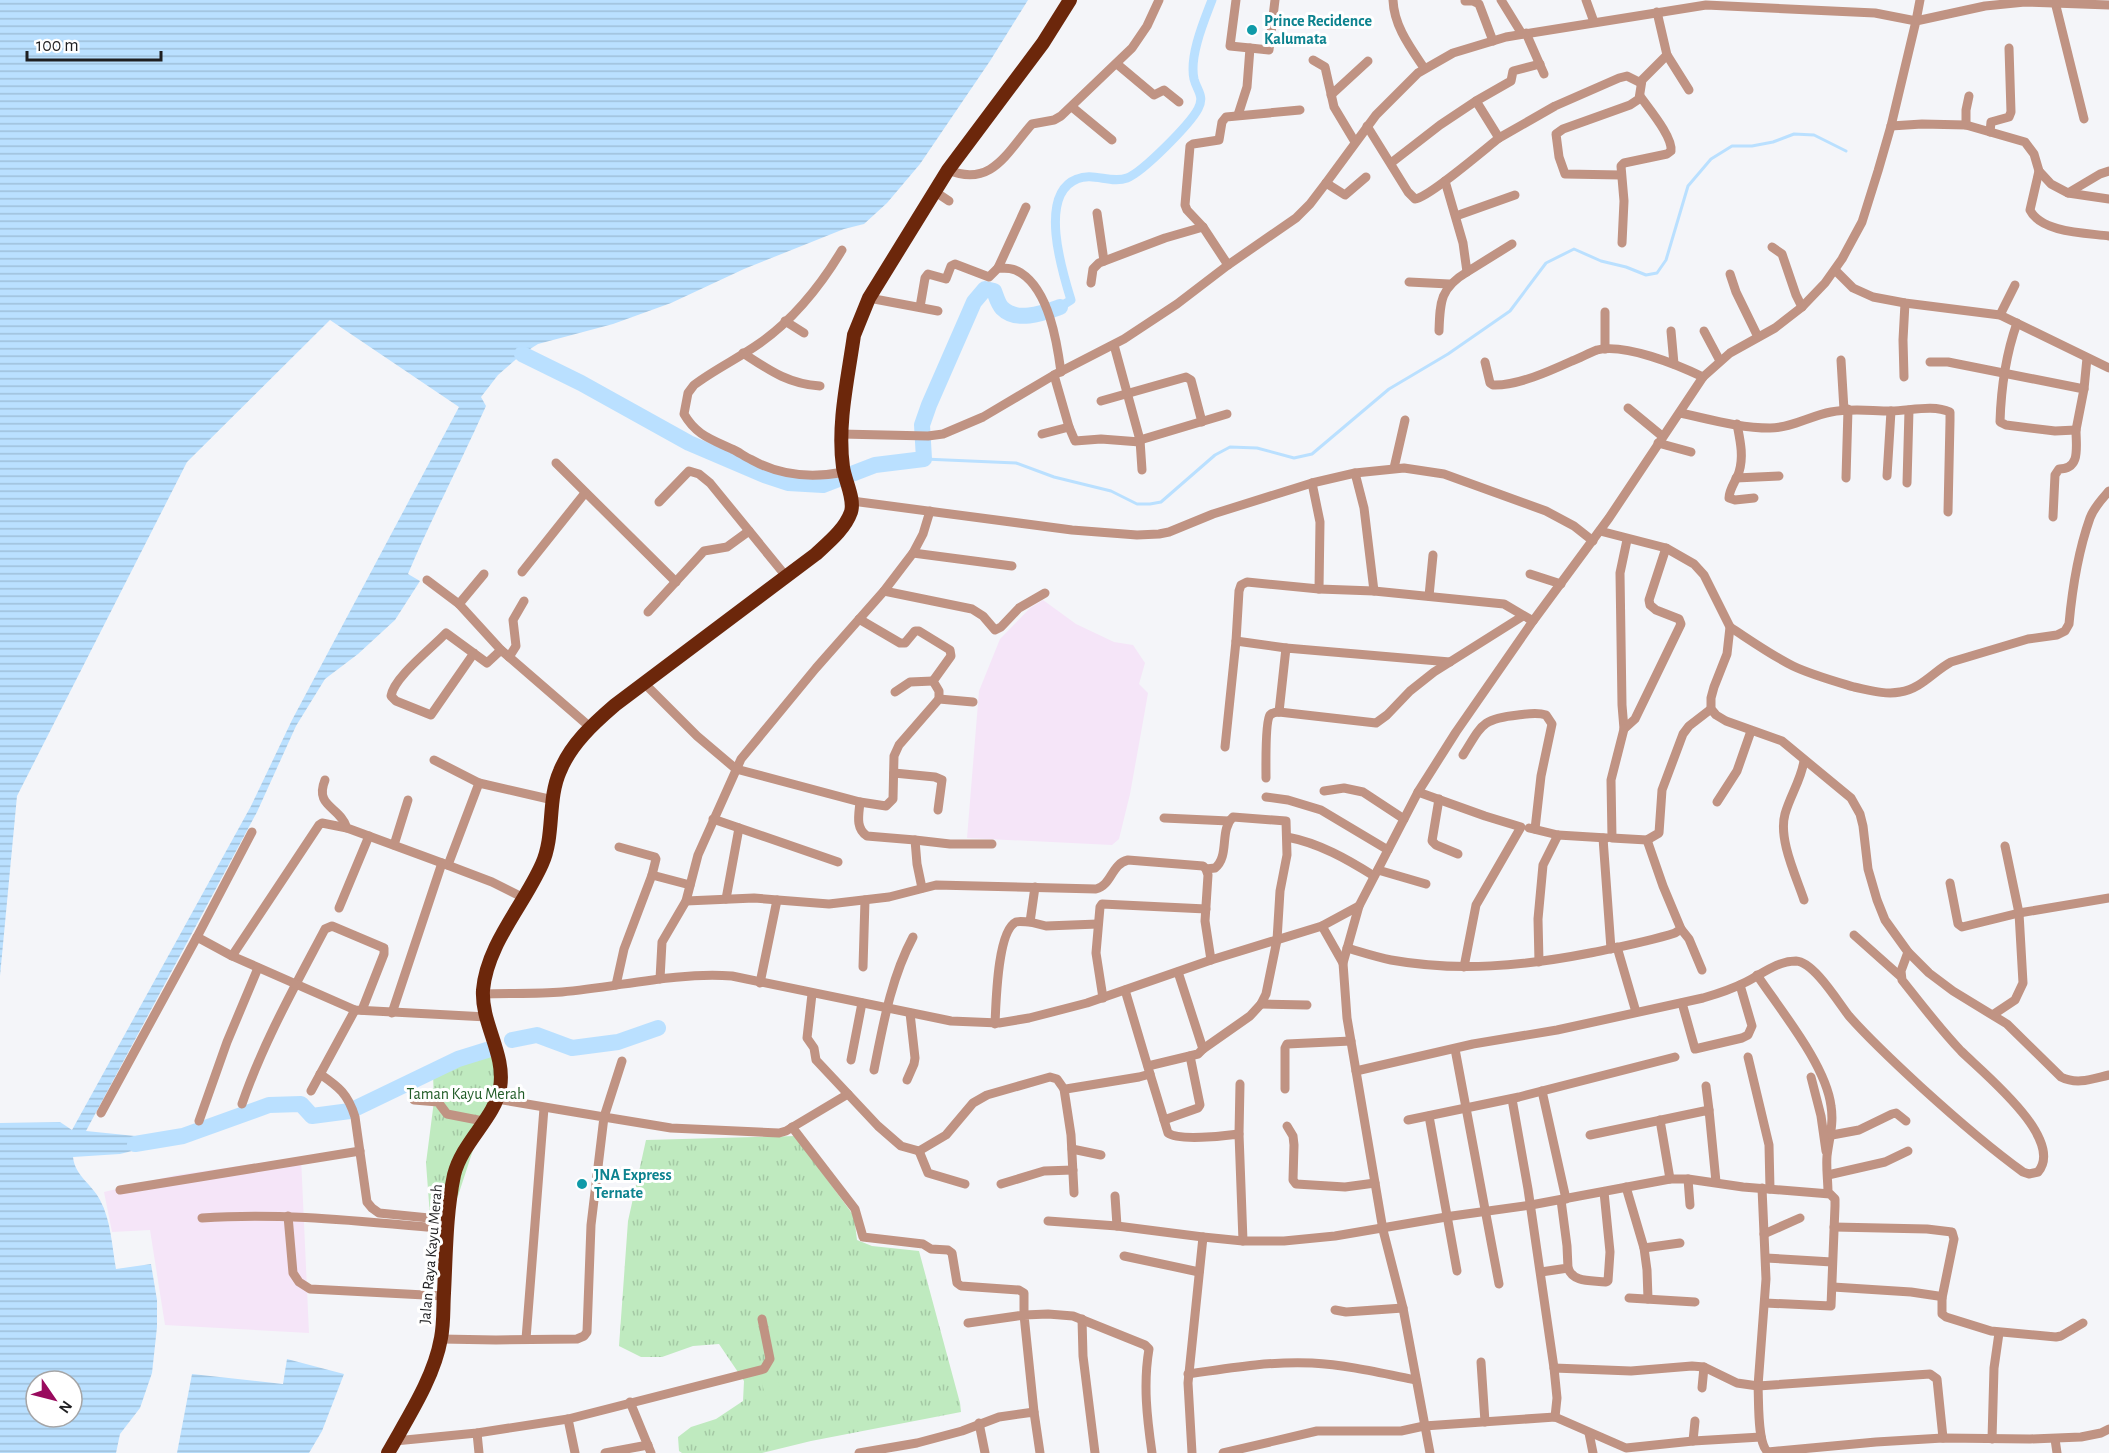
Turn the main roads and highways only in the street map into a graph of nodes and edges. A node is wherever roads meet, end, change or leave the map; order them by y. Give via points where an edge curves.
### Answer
1 (1070, 0) edge
2 (392, 1447) edge

1 - 2 highway, Jalan Raya Kayu Merah via 1043,43 948,170 869,298 854,335 841,434 851,511 834,538 615,705 590,727 560,771 543,863 492,955 485,977 483,994 501,1074 497,1100 464,1148 454,1174 441,1339 424,1385

